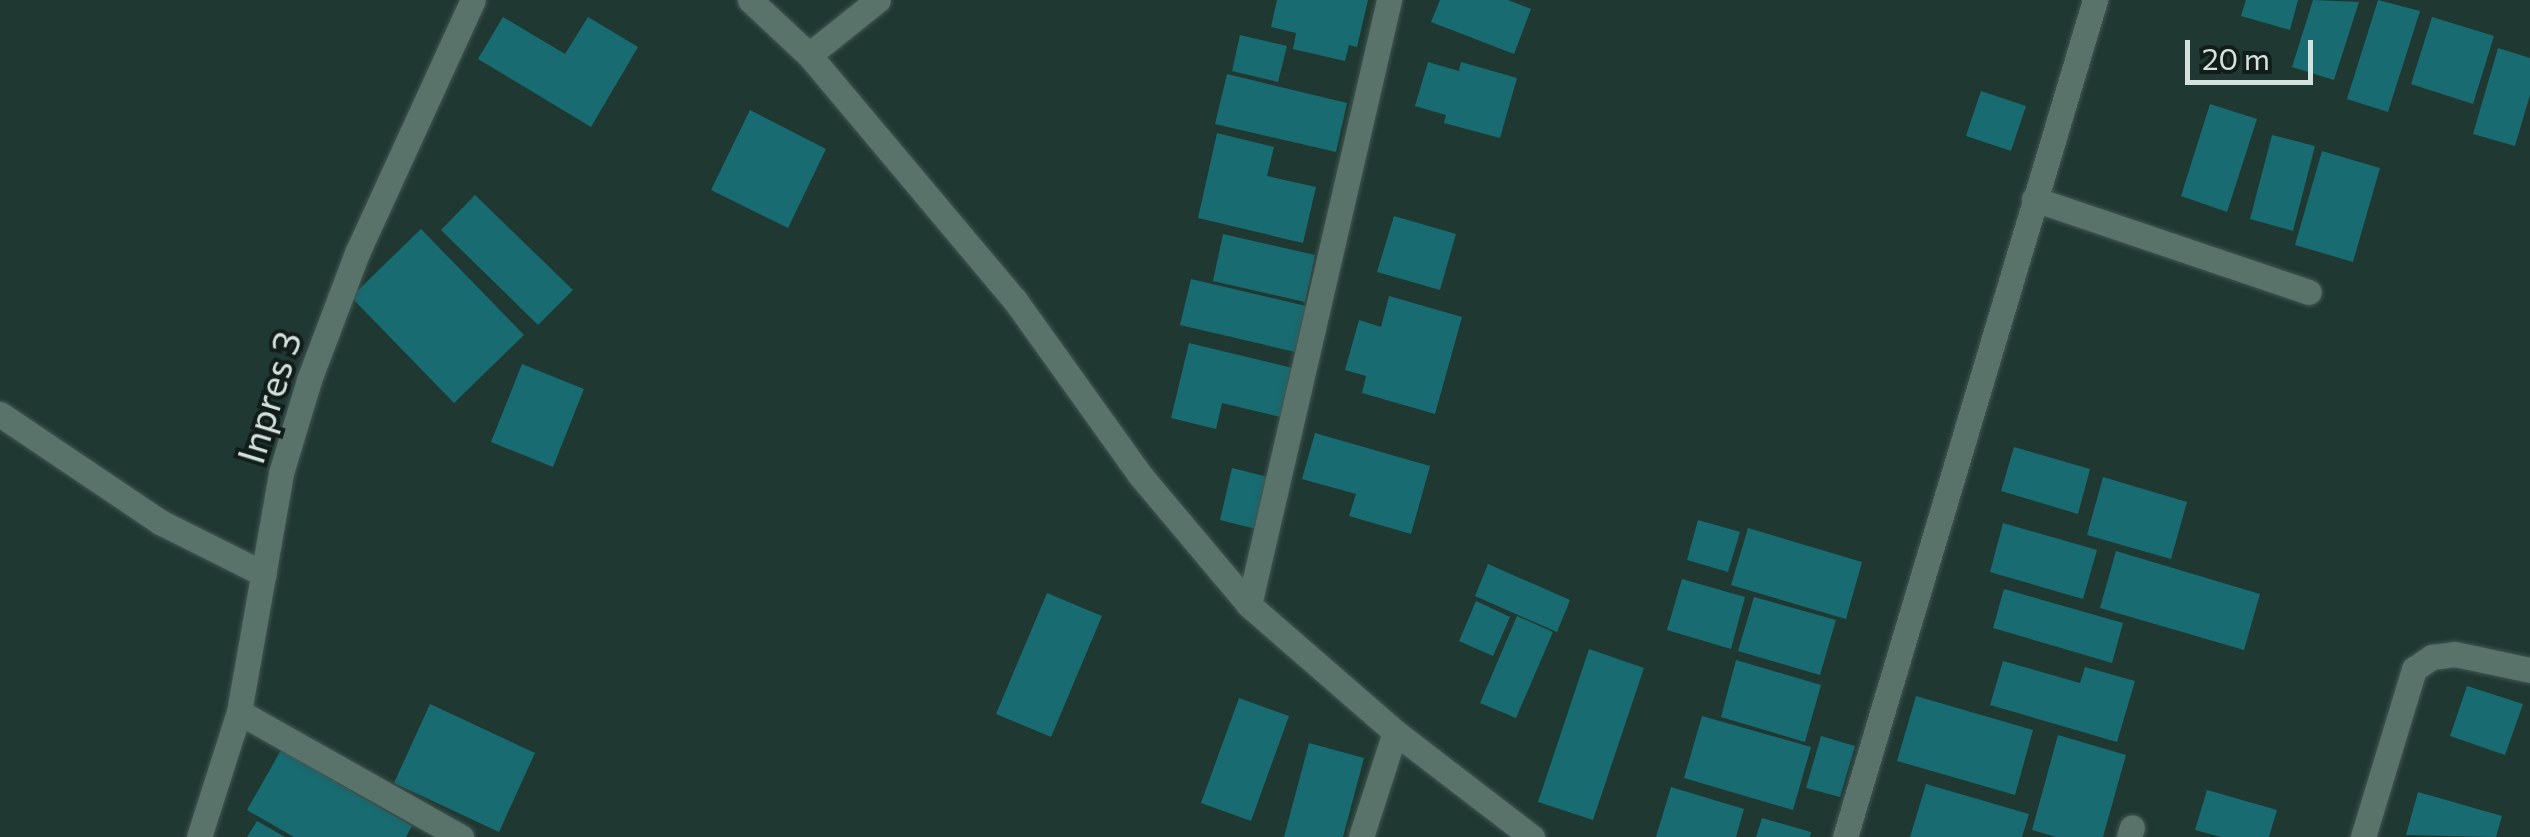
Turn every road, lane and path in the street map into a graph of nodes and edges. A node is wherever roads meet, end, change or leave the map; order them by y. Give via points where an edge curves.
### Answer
1 (472, 0) edge
2 (750, 0) edge
3 (878, 0) edge
4 (1389, 0) edge
5 (2094, 0) edge
6 (809, 56) junction
7 (2034, 198) junction
8 (2308, 292) dead end
9 (0, 414) edge
10 (264, 574) junction
11 (1249, 605) junction
12 (2530, 670) edge
13 (240, 712) junction
14 (1394, 732) junction
15 (200, 837) edge
16 (461, 837) edge
17 (1361, 837) edge
18 (1532, 837) edge
19 (1845, 837) edge
20 (2363, 837) edge

1 - 10 street, Inpres 3 via 357,252 309,380 281,473
2 - 6 street
3 - 6 street
4 - 11 street
5 - 7 street
6 - 11 street via 1014,299 1140,476
7 - 8 street
7 - 19 street
9 - 10 street via 160,522
10 - 13 street, Inpres 3
11 - 14 street
12 - 20 street via 2455,654 2432,657 2414,669
13 - 15 street, Inpres 3
13 - 16 street
14 - 17 street
14 - 18 street

